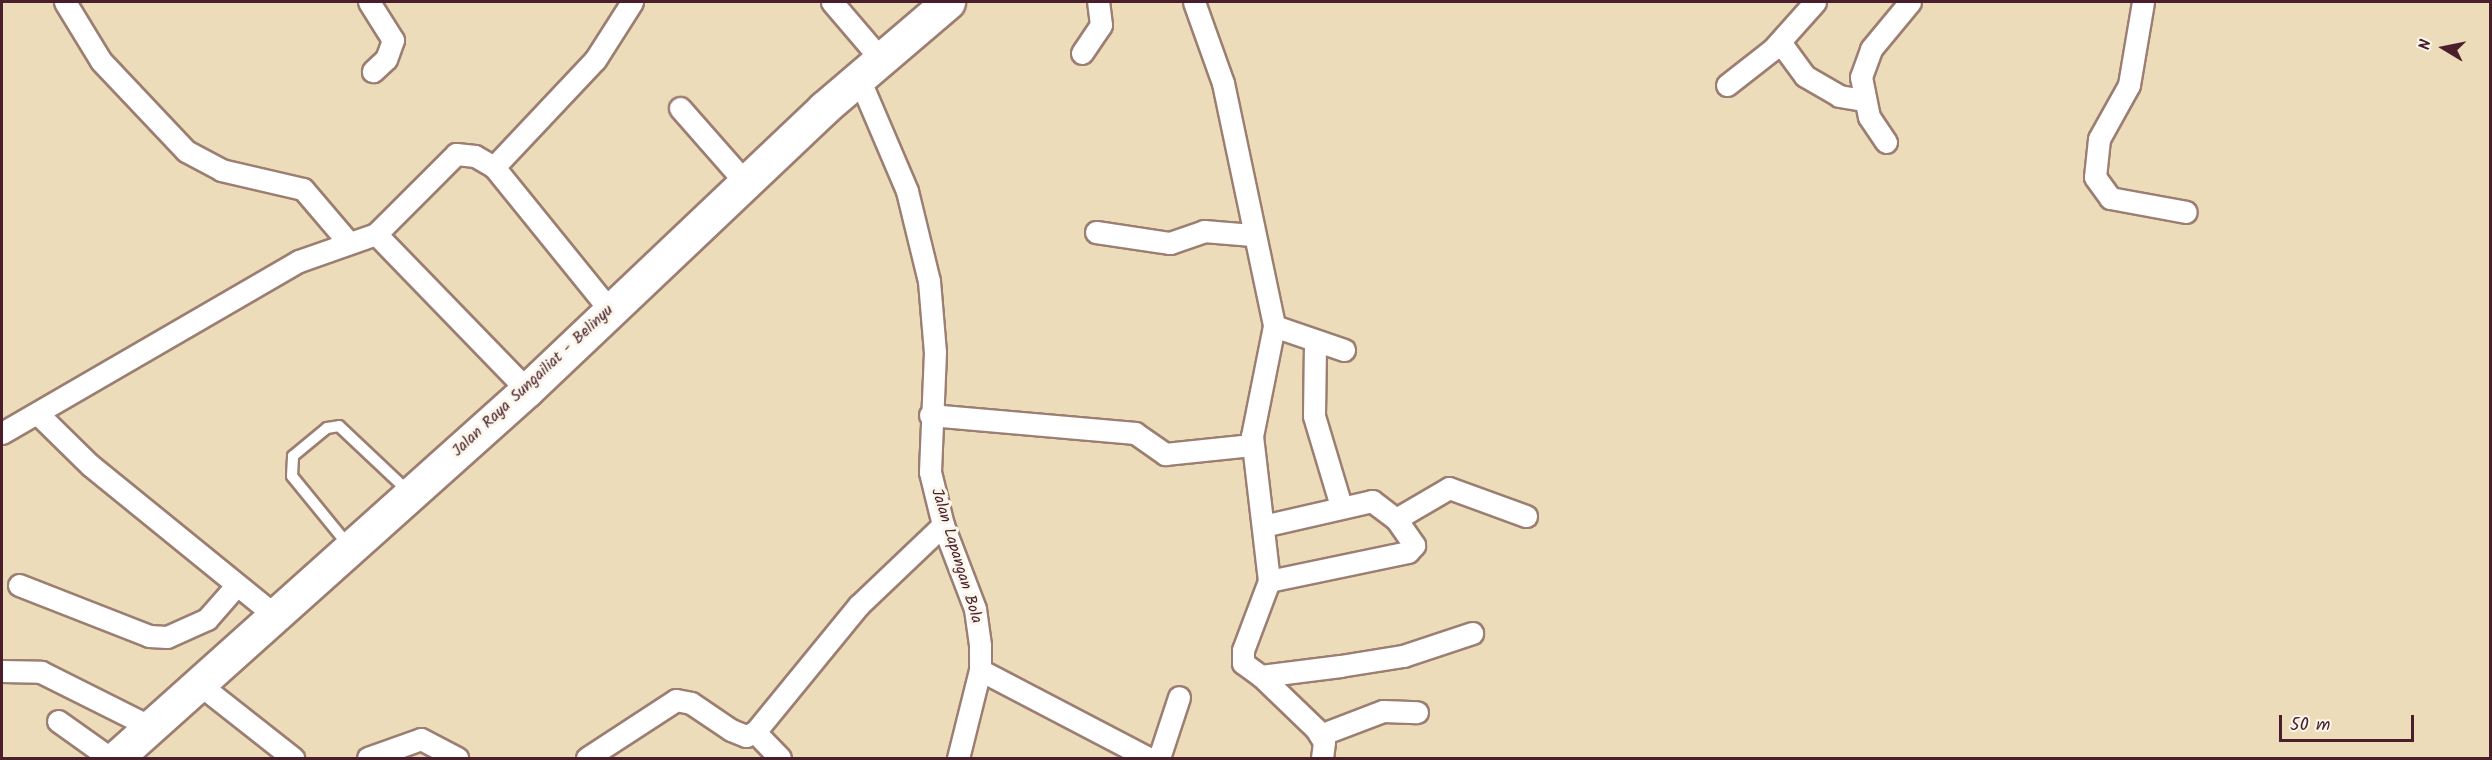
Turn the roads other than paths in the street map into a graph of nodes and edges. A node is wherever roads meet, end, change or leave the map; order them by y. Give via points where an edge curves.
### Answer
1 (64, 2) edge
2 (369, 2) edge
3 (632, 2) edge
4 (832, 2) edge
5 (948, 2) edge
6 (1098, 2) edge
7 (1194, 2) edge
8 (1815, 2) edge
9 (1910, 2) edge
10 (2143, 2) edge
11 (1780, 42) junction
12 (1082, 53) dead end
13 (869, 67) junction
14 (373, 71) dead end
15 (1727, 85) dead end
16 (1863, 100) junction
17 (680, 108) dead end
18 (1886, 142) dead end
19 (494, 167) junction
20 (745, 182) junction
21 (2186, 212) dead end
22 (1096, 232) dead end
23 (376, 234) junction
24 (1252, 235) junction
25 (349, 243) junction
26 (610, 310) junction
27 (1274, 326) junction
28 (1315, 344) junction
29 (1344, 350) dead end
30 (526, 390) junction
31 (39, 415) junction
32 (930, 415) junction
33 (2, 433) edge
34 (1252, 445) junction
35 (411, 494) junction
36 (1341, 506) junction
37 (1526, 516) dead end
38 (1396, 519) junction
39 (943, 525) junction
40 (1263, 526) junction
41 (351, 548) junction
42 (1269, 581) junction
43 (19, 585) dead end
44 (236, 586) junction
45 (277, 617) junction
46 (1472, 633) dead end
47 (980, 670) junction
48 (2, 671) edge
49 (1261, 676) junction
50 (199, 684) junction
51 (1179, 697) dead end
52 (1418, 712) dead end
53 (58, 721) dead end
54 (149, 726) junction
55 (755, 732) junction
56 (1320, 735) junction
57 (110, 759) edge
58 (116, 759) edge
59 (293, 759) edge
60 (368, 759) edge
61 (457, 759) edge
62 (587, 759) edge
63 (780, 759) edge
64 (958, 759) edge
65 (1148, 759) edge
66 (1158, 759) edge
67 (1322, 759) edge

1 - 25 street via 101,61 186,150 221,170 303,189
2 - 14 street via 393,40 386,59
3 - 19 street via 595,60
4 - 13 street, Jalan Lapangan Bola
5 - 13 highway, Jalan Raya Sungailiat - Belinyu
6 - 12 street via 1101,25
7 - 24 street via 1223,83
8 - 11 street
9 - 16 street via 1865,58
10 - 21 street via 2130,85 2099,139 2095,177 2110,198
11 - 15 street
11 - 16 street via 1805,76 1839,96
13 - 20 highway, Jalan Raya Sungailiat - Belinyu
13 - 32 street, Jalan Lapangan Bola via 920,240 934,338
16 - 18 street
17 - 20 street
19 - 23 street via 475,156 451,156
19 - 26 street
20 - 26 highway, Jalan Raya Sungailiat - Belinyu
22 - 24 street via 1170,243 1204,231
23 - 25 street
23 - 30 street
24 - 27 street
25 - 31 street via 289,267
26 - 30 highway, Jalan Raya Sungailiat - Belinyu
27 - 28 street
27 - 34 street
28 - 29 street
28 - 36 street via 1314,416
30 - 35 highway, Jalan Raya Sungailiat - Belinyu
31 - 33 street
31 - 44 street via 90,465
32 - 34 street via 1135,433 1165,454
32 - 39 street, Jalan Lapangan Bola via 928,454
34 - 40 street
35 - 41 highway, Jalan Raya Sungailiat - Belinyu
35 - 41 lane via 339,426 327,428 293,456 295,480
36 - 38 street via 1372,501
36 - 40 street
37 - 38 street via 1449,488
38 - 42 street via 1413,538 1412,550
39 - 47 street, Jalan Lapangan Bola via 975,609
39 - 55 street via 859,605
40 - 42 street
41 - 45 highway, Jalan Raya Sungailiat - Belinyu
42 - 49 street via 1241,657
43 - 44 street via 148,636 167,637 207,619
44 - 45 street
45 - 50 highway, Jalan Raya Sungailiat - Belinyu
46 - 49 street via 1403,656
47 - 64 street, Jalan Lapangan Bola
47 - 65 street
48 - 54 street via 41,672
49 - 56 street
50 - 54 highway, Jalan Raya Sungailiat - Belinyu
50 - 59 street
51 - 66 street
52 - 56 street via 1383,711
53 - 57 street
54 - 58 highway, Jalan Raya Sungailiat - Belinyu
55 - 62 street via 746,736 731,730 691,703 676,700
55 - 63 street
56 - 67 street
60 - 61 street via 421,739

